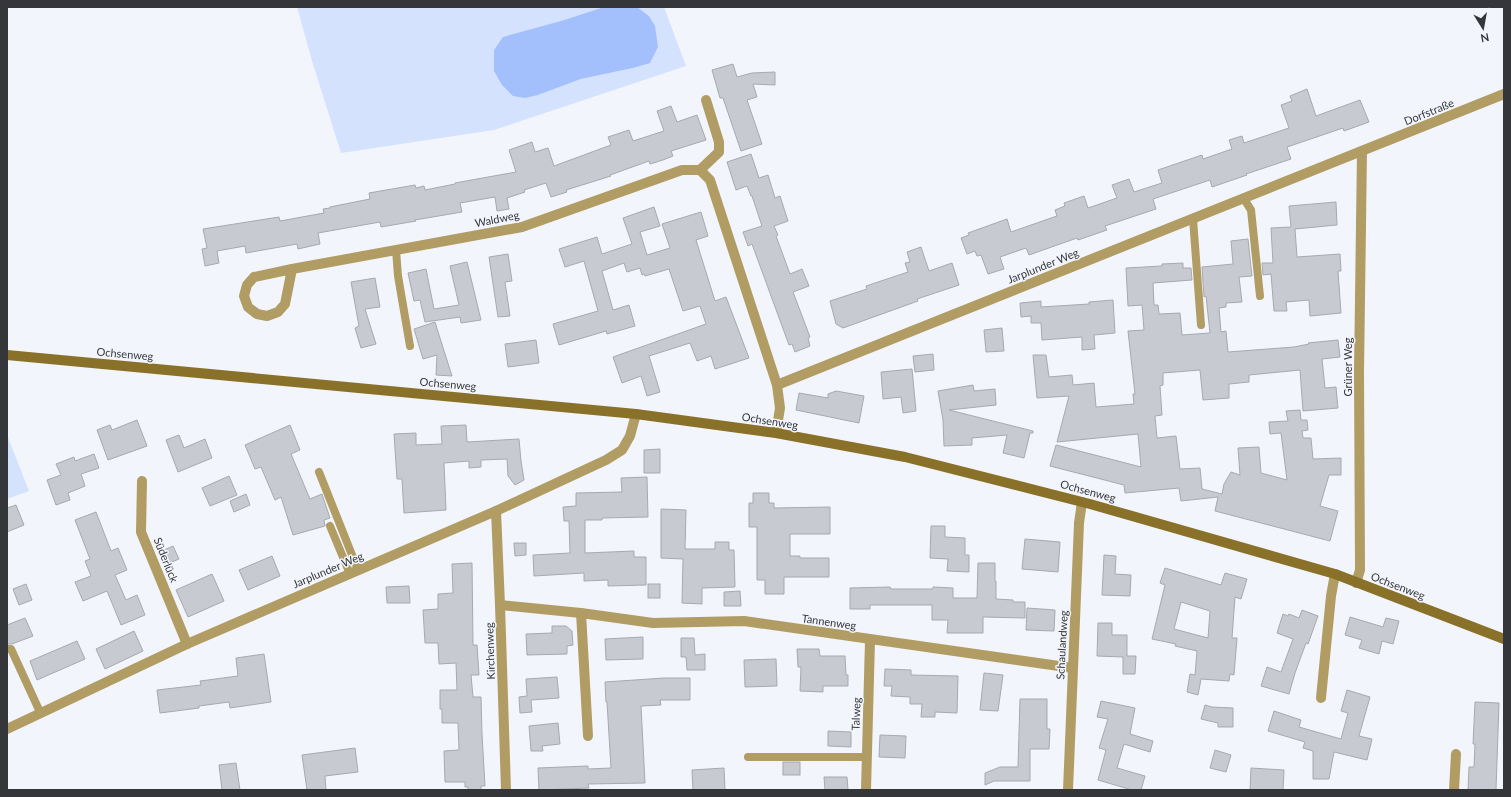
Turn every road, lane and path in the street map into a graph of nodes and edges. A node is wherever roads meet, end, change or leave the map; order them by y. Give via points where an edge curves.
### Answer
1 (1504, 94) edge
2 (706, 100) dead end
3 (1362, 151) junction
4 (700, 170) junction
5 (1244, 198) junction
6 (1193, 219) junction
7 (396, 250) junction
8 (292, 269) junction
9 (1260, 296) dead end
10 (1201, 325) dead end
11 (410, 346) dead end
12 (7, 355) edge
13 (777, 385) junction
14 (636, 414) junction
15 (776, 433) junction
16 (319, 472) dead end
17 (142, 481) dead end
18 (1082, 502) junction
19 (496, 511) junction
20 (330, 526) dead end
21 (354, 572) junction
22 (1335, 574) junction
23 (1356, 583) junction
24 (500, 604) junction
25 (581, 613) junction
26 (1504, 639) edge
27 (870, 640) junction
28 (187, 644) junction
29 (7, 649) edge
30 (1073, 668) junction
31 (1321, 698) dead end
32 (40, 712) junction
33 (7, 729) edge
34 (588, 736) dead end
35 (1456, 754) dead end
36 (866, 757) junction
37 (748, 758) dead end
38 (506, 790) edge
39 (866, 790) edge
40 (1068, 790) edge
41 (1454, 790) edge

1 - 3 street, Dorfstraße
2 - 4 street via 719,142 718,152
3 - 5 street, Jarplunder Weg
3 - 23 street, Grüner Weg via 1360,570
4 - 7 street, Waldweg via 682,170 522,227
4 - 13 street via 710,180
5 - 6 street, Jarplunder Weg
5 - 9 lane via 1251,210
6 - 10 lane
6 - 13 street, Jarplunder Weg
7 - 8 street, Waldweg
7 - 11 lane
8 - 8 street, Waldweg via 254,277 247,285 244,296 248,306 257,314 267,316 278,312 285,304
12 - 14 main road, Ochsenweg
13 - 15 street via 780,408
14 - 15 main road, Ochsenweg
14 - 19 street, Jarplunder Weg via 630,436 622,450 606,460
15 - 18 main road, Ochsenweg via 905,457
16 - 21 lane
17 - 28 street, Süderlück via 141,532
18 - 22 main road, Ochsenweg
18 - 30 street, Schaulandweg
19 - 21 street, Jarplunder Weg
19 - 24 street, Kirchenweg
20 - 21 lane
21 - 28 street, Jarplunder Weg
22 - 23 main road, Ochsenweg
22 - 31 street
23 - 26 main road, Ochsenweg
24 - 25 street, Tannenweg
24 - 38 street, Kirchenweg
25 - 27 street, Tannenweg via 653,623 744,621
25 - 34 street
27 - 30 street, Tannenweg
27 - 36 street, Talweg
28 - 32 street, Jarplunder Weg
29 - 32 lane via 11,649
30 - 40 street, Schaulandweg
32 - 33 street, Jarplunder Weg
35 - 41 street
36 - 37 lane
36 - 39 street, Talweg

